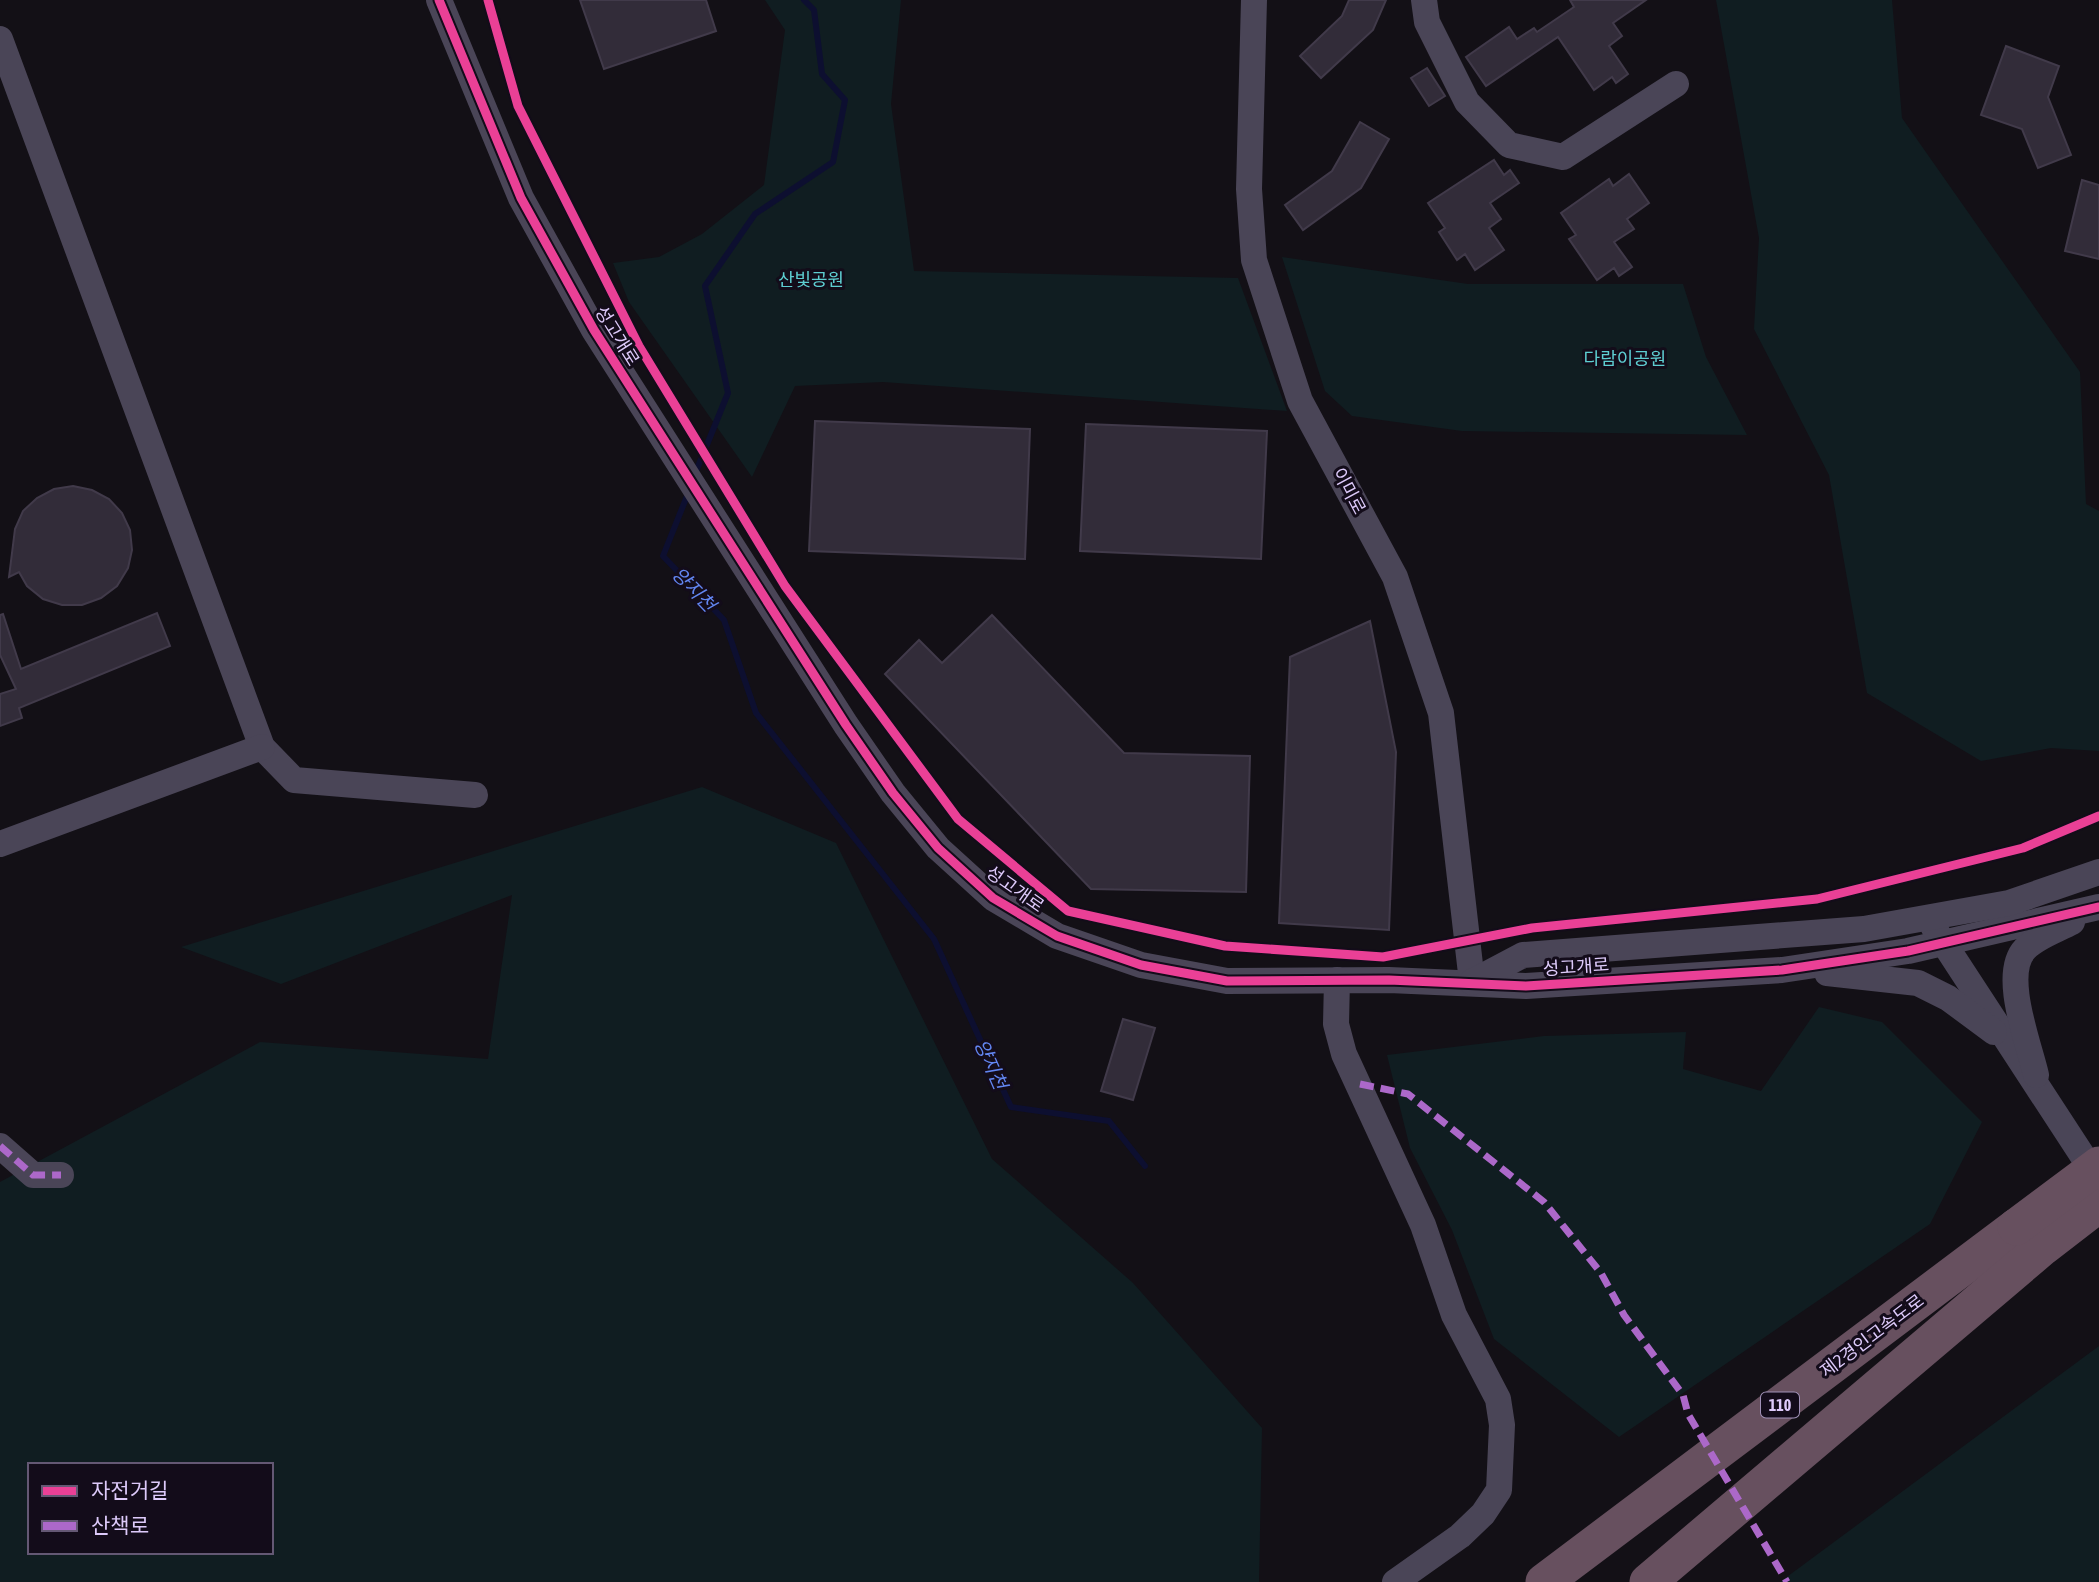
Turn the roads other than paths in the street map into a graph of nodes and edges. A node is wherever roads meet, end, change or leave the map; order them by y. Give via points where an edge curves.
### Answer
1 (439, 0) edge
2 (1254, 0) edge
3 (1424, 0) edge
4 (0, 39) edge
5 (1676, 84) dead end
6 (262, 747) junction
7 (475, 795) dead end
8 (0, 844) edge
9 (2099, 872) edge
10 (2098, 907) edge
11 (1928, 917) junction
12 (1943, 942) junction
13 (1784, 969) junction
14 (1337, 980) junction
15 (1472, 982) junction
16 (2007, 1042) junction
17 (2039, 1090) junction
18 (0, 1146) edge
19 (2099, 1165) edge
20 (61, 1175) dead end
21 (2099, 1181) edge
22 (2099, 1204) edge
23 (2029, 1237) junction
24 (1395, 1582) edge
25 (1544, 1582) edge
26 (1648, 1582) edge

1 - 14 street, 성고개로 via 521,198 594,330 893,793 938,848 993,898 1057,936 1141,965 1227,981
2 - 15 street, 이미로 via 1249,189 1254,260 1300,401 1395,577 1441,713
3 - 5 street via 1427,22 1467,102 1509,145 1563,157
4 - 6 street
6 - 7 street via 294,780
6 - 8 street
9 - 11 street, 성고개로 via 2008,903
10 - 12 street, 성고개로
10 - 17 street via 2029,946 2016,964 2017,995
11 - 12 street
11 - 15 street, 성고개로 via 1864,929 1523,955
12 - 13 street, 성고개로
12 - 16 street
13 - 15 street, 성고개로 via 1525,986
13 - 16 street via 1918,983 1948,998
14 - 15 street, 성고개로
14 - 24 street via 1336,1024 1345,1054 1423,1225 1454,1315 1498,1399 1502,1425 1499,1490 1483,1514
16 - 17 street
17 - 21 street
18 - 20 street via 33,1175
19 - 23 highway, 제2경인고속도로 / 110, bridge
22 - 23 highway, 제2경인고속도로 / 110
23 - 25 highway, 제2경인고속도로 / 110
23 - 26 highway, 제2경인고속도로 / 110

